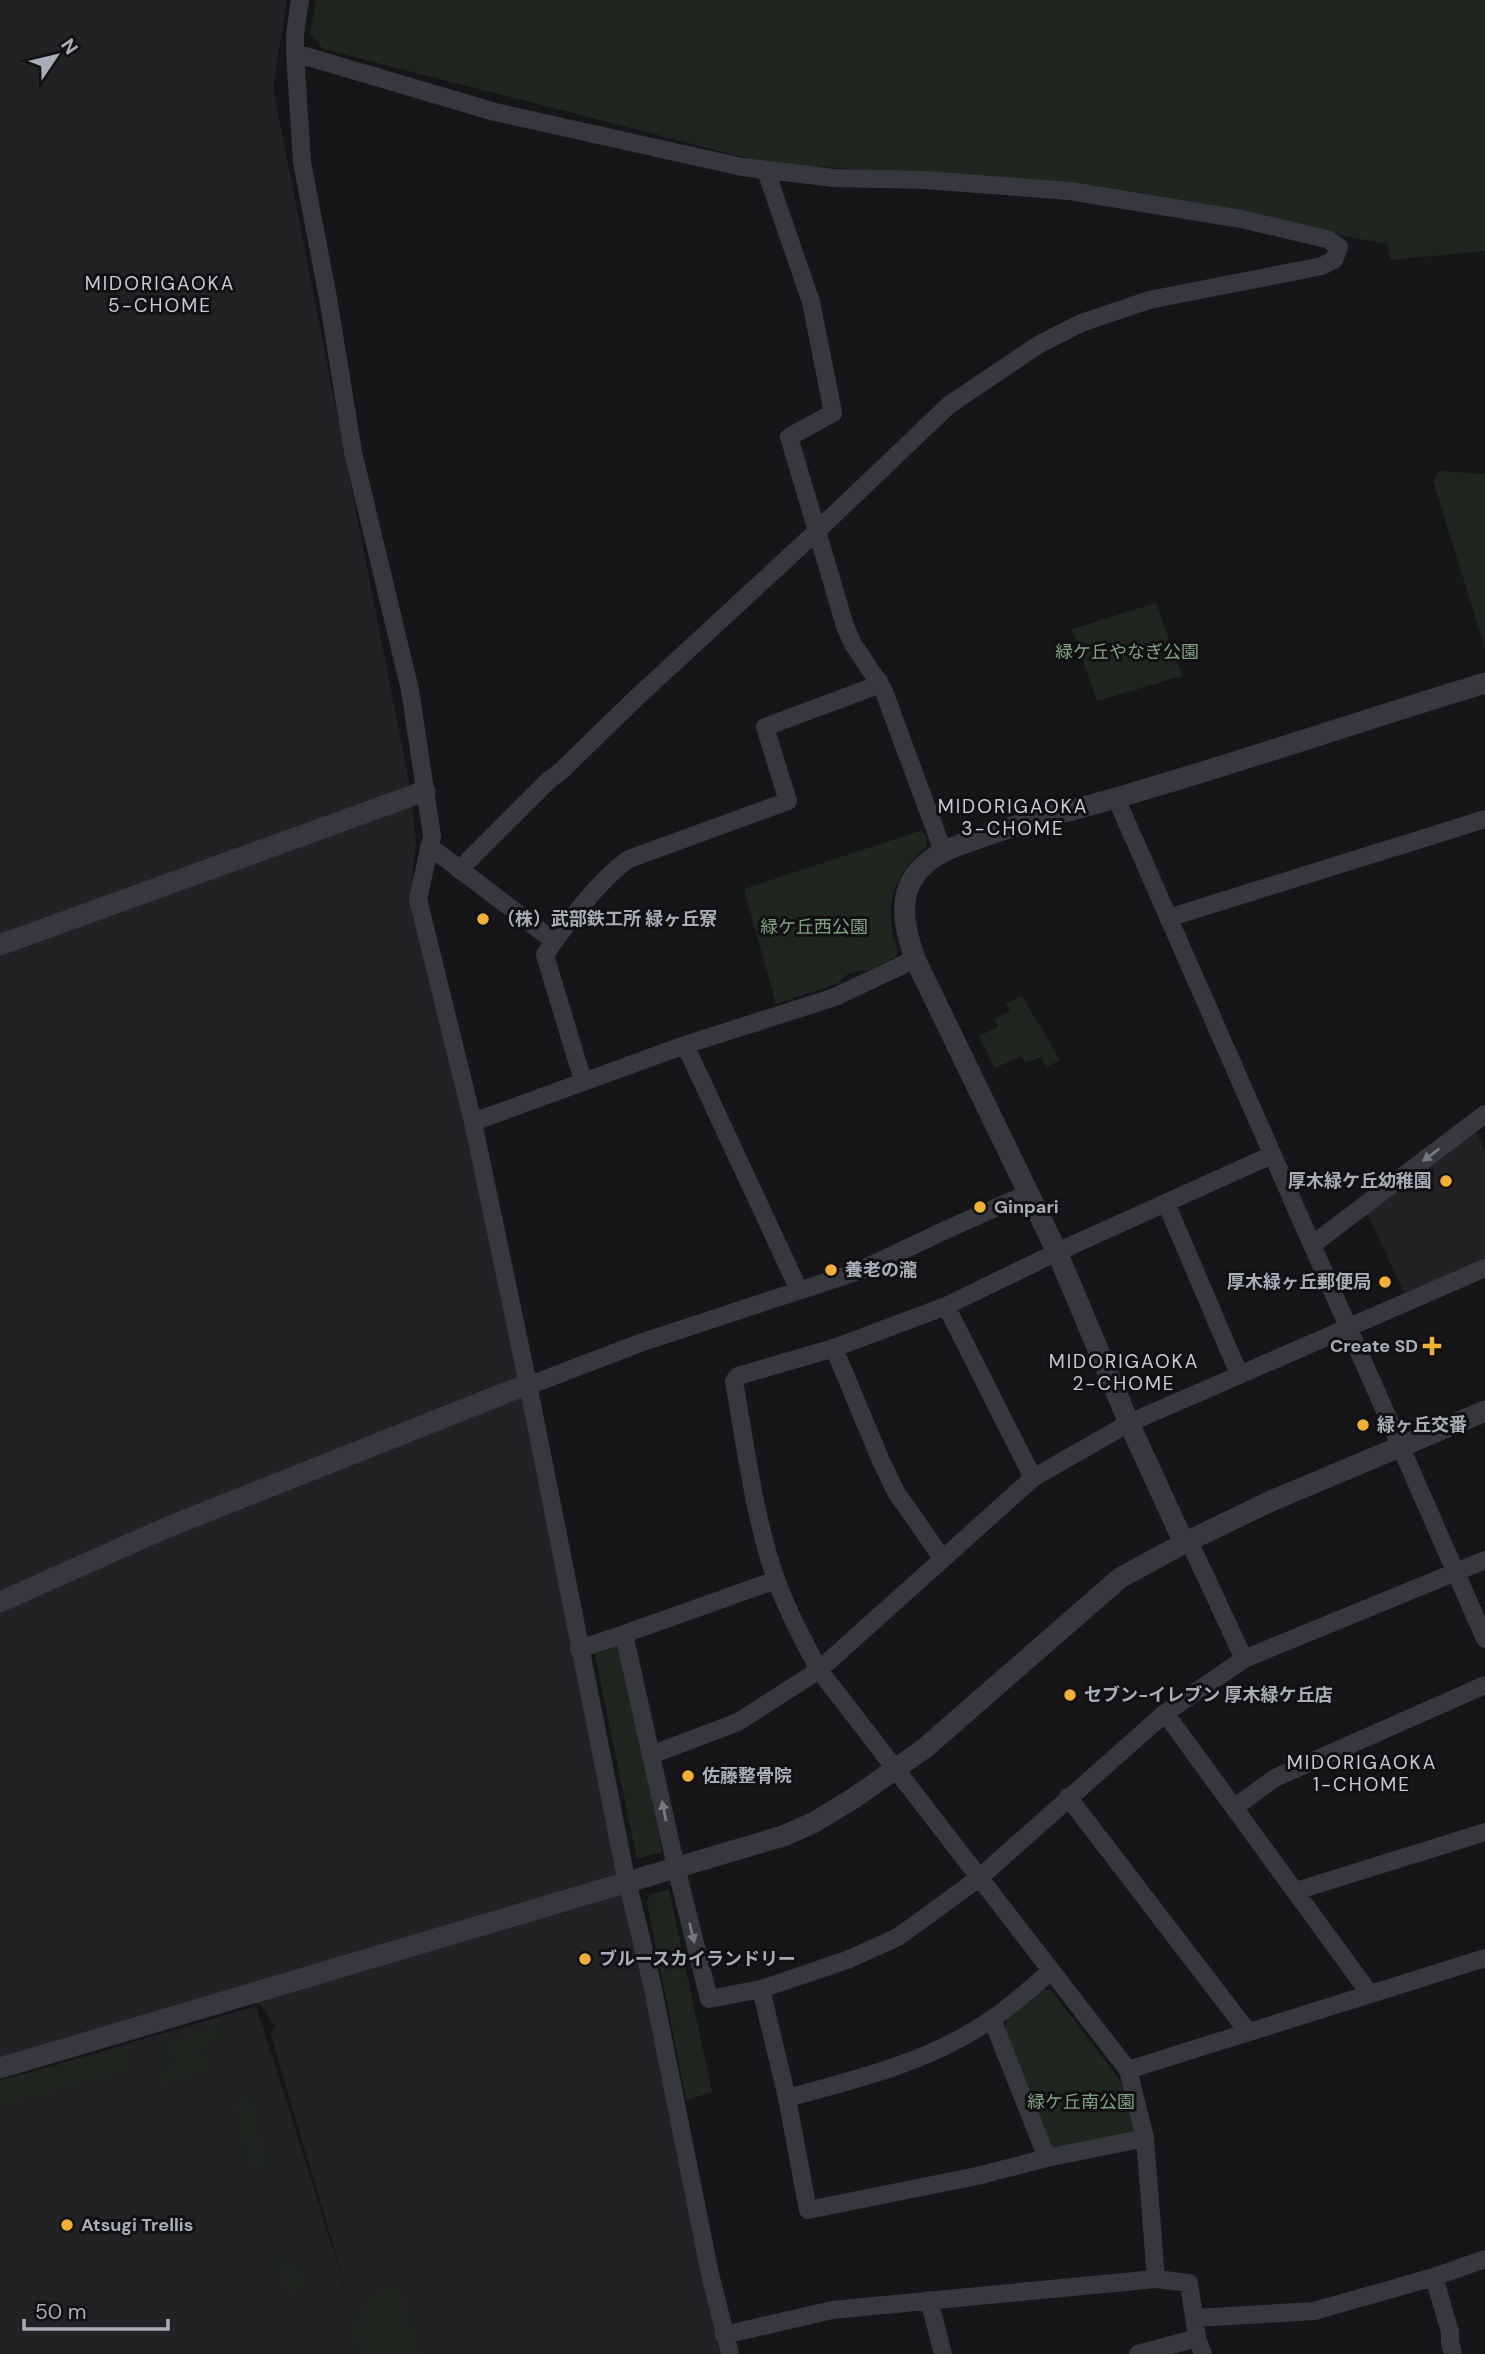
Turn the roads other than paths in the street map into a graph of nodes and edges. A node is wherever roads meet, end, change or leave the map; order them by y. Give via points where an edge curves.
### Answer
1 (300, 0) edge
2 (295, 53) junction
3 (766, 171) junction
4 (817, 531) junction
5 (879, 681) junction
6 (1485, 683) edge
7 (425, 791) junction
8 (1116, 798) junction
9 (1485, 819) edge
10 (429, 846) junction
11 (943, 851) junction
12 (459, 870) junction
13 (1168, 918) junction
14 (554, 941) junction
15 (0, 945) edge
16 (915, 959) junction
17 (685, 1045) junction
18 (583, 1081) junction
19 (1485, 1114) edge
20 (473, 1122) junction
21 (1272, 1155) junction
22 (1029, 1193) junction
23 (1166, 1203) junction
24 (1312, 1245) junction
25 (1056, 1252) junction
26 (1485, 1268) edge
27 (799, 1290) junction
28 (946, 1306) junction
29 (1348, 1326) junction
30 (834, 1348) junction
31 (1239, 1374) junction
32 (528, 1384) junction
33 (1485, 1410) edge
34 (1129, 1423) junction
35 (1400, 1445) junction
36 (1033, 1478) junction
37 (1187, 1542) junction
38 (942, 1558) junction
39 (1485, 1560) edge
40 (1455, 1572) junction
41 (776, 1580) junction
42 (0, 1602) edge
43 (624, 1634) junction
44 (1485, 1639) edge
45 (579, 1649) junction
46 (1244, 1659) junction
47 (819, 1670) junction
48 (1485, 1685) edge
49 (1165, 1713) junction
50 (651, 1755) junction
51 (895, 1770) junction
52 (1069, 1797) junction
53 (1235, 1807) junction
54 (1485, 1832) edge
55 (676, 1867) junction
56 (979, 1878) junction
57 (628, 1883) junction
58 (1296, 1891) junction
59 (1485, 1958) edge
60 (1051, 1971) junction
61 (761, 1989) junction
62 (1370, 1994) junction
63 (992, 2019) junction
64 (1248, 2032) junction
65 (0, 2068) edge
66 (1128, 2070) junction
67 (787, 2098) junction
68 (1145, 2138) junction
69 (1047, 2158) junction
70 (1485, 2259) edge
71 (1434, 2277) junction
72 (1156, 2279) junction
73 (929, 2300) junction
74 (1196, 2318) junction
75 (724, 2335) junction
76 (1200, 2346) edge
77 (730, 2354) edge
78 (943, 2354) edge
79 (1138, 2354) edge
80 (1453, 2354) edge

1 - 2 street
2 - 3 street via 495,112
2 - 7 street via 302,162 353,452 411,690
3 - 4 street via 811,302 833,413 789,437
3 - 4 street via 1070,191 1241,219 1327,239 1339,247 1334,260 1322,266 1149,300 1081,323 1038,345 949,405
4 - 5 street via 845,626
4 - 12 street
5 - 11 street
5 - 14 street via 765,727 788,801 629,859 614,869
6 - 8 street
7 - 10 street via 432,836
7 - 15 street
8 - 11 street
8 - 13 street
9 - 13 street
10 - 12 street
10 - 20 street via 418,899
11 - 16 street via 927,862 906,891 903,909
12 - 14 street
13 - 21 street
14 - 18 street via 545,955
16 - 17 street via 835,998
16 - 22 street
17 - 18 street
17 - 27 street
18 - 20 street
19 -> 24 street
20 - 32 street
21 - 23 street
21 - 24 street
22 - 25 street
22 - 27 street via 859,1271
23 - 25 street
23 - 31 street
24 - 29 street
25 - 28 street
25 - 34 street
26 - 29 street
27 - 32 street
28 - 30 street
28 - 36 street
29 - 31 street
29 - 35 street
30 - 38 street via 896,1492
30 - 41 street via 734,1381 755,1500
31 - 34 street
32 - 42 street via 168,1527
32 - 45 street
33 - 35 street
34 - 36 street
34 - 37 street
35 - 37 street
35 - 40 street
36 - 38 street
37 - 46 street
37 - 51 street via 1120,1578 956,1723
38 - 47 street
39 - 40 street
40 - 44 street
40 - 46 street
41 - 43 street
41 - 47 street
43 - 45 street
43 - 50 street
45 - 57 street
46 - 49 street
47 - 50 street via 738,1722
47 - 51 street
48 - 53 street via 1275,1778
49 - 52 street
49 - 53 street
55 -> 50 street
51 - 55 street via 813,1823
51 - 56 street
52 - 56 street
52 - 64 street
53 - 58 street
54 - 58 street
55 - 57 street
55 -> 61 street via 709,1999
56 - 60 street
56 - 61 street via 898,1937
57 - 65 street
57 - 75 street
58 - 62 street
59 - 62 street
60 - 63 street
60 - 66 street
61 - 67 street
62 - 64 street
63 - 67 street via 906,2064
63 - 69 street
64 - 66 street
66 - 68 street
67 - 69 street via 808,2210
68 - 69 street
68 - 72 street
70 - 71 street
71 - 74 street via 1314,2311
71 - 80 street
72 - 73 street
72 - 74 street via 1189,2283
73 - 75 street via 832,2310
73 - 78 street
74 - 76 street
75 - 77 street
76 - 79 street

